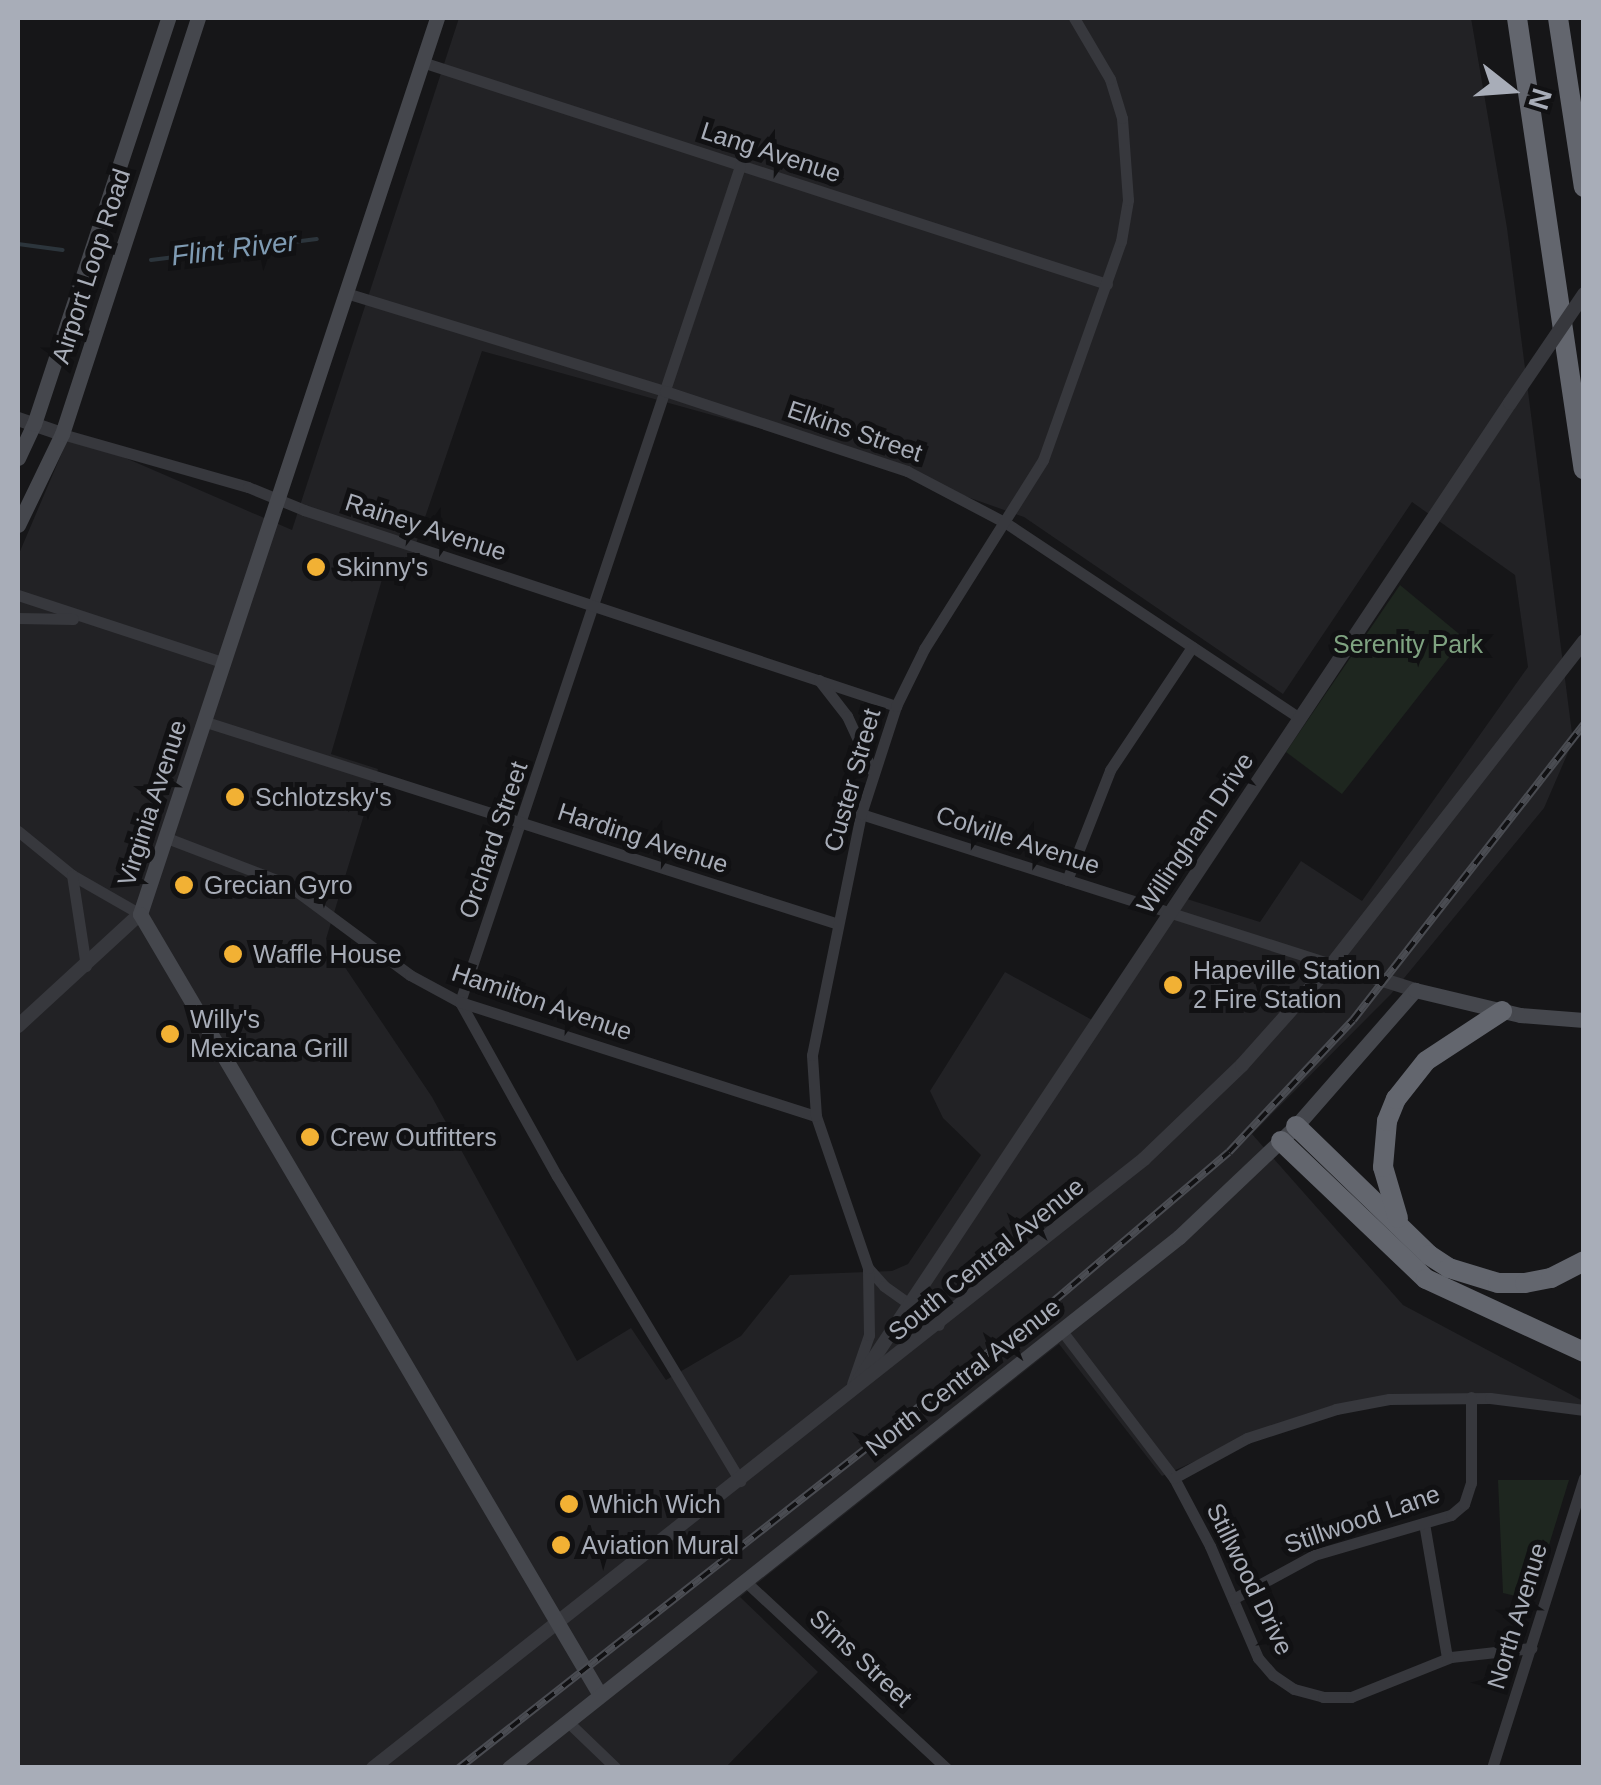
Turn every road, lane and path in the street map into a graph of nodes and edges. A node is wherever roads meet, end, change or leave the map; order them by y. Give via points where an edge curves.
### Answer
1 (168, 18) edge
2 (198, 18) edge
3 (437, 18) edge
4 (1074, 18) edge
5 (1517, 18) edge
6 (1558, 18) edge
7 (422, 62) junction
8 (740, 166) junction
9 (1584, 186) edge
10 (1107, 284) junction
11 (346, 293) junction
12 (1584, 294) edge
13 (666, 391) junction
14 (26, 422) edge
15 (62, 434) junction
16 (18, 458) edge
17 (1584, 469) edge
18 (279, 500) junction
19 (1006, 523) junction
20 (18, 524) edge
21 (18, 595) edge
22 (594, 607) junction
23 (18, 618) edge
24 (104, 624) junction
25 (1584, 640) edge
26 (1192, 647) junction
27 (225, 663) junction
28 (819, 680) junction
29 (896, 706) junction
30 (1299, 718) junction
31 (206, 722) junction
32 (872, 770) junction
33 (862, 814) junction
34 (523, 824) junction
35 (18, 830) edge
36 (168, 838) junction
37 (72, 876) junction
38 (1068, 880) junction
39 (1169, 912) junction
40 (140, 914) junction
41 (838, 924) junction
42 (1332, 964) junction
43 (86, 966) junction
44 (1415, 990) junction
45 (460, 1002) junction
46 (1502, 1011) junction
47 (1584, 1020) edge
48 (18, 1026) edge
49 (816, 1116) junction
50 (1289, 1134) junction
51 (1406, 1233) junction
52 (1584, 1261) edge
53 (868, 1268) junction
54 (910, 1303) junction
55 (940, 1325) junction
56 (1062, 1331) junction
57 (1584, 1352) edge
58 (1471, 1397) junction
59 (847, 1398) junction
60 (1584, 1410) edge
61 (1174, 1478) junction
62 (1584, 1478) edge
63 (740, 1481) junction
64 (1424, 1523) junction
65 (745, 1581) junction
66 (1233, 1599) junction
67 (557, 1624) junction
68 (1530, 1648) junction
69 (1447, 1658) junction
70 (600, 1695) junction
71 (568, 1722) junction
72 (373, 1768) edge
73 (509, 1768) edge
74 (616, 1768) edge
75 (946, 1768) edge
76 (1492, 1768) edge

1 - 14 main road, Airport Loop Road
2 - 15 main road, Airport Loop Road
3 - 7 main road, Virginia Avenue
4 - 10 street, Custer Street via 1110,79 1128,159 1121,241
5 - 17 highway
6 - 9 highway
7 - 8 street, Lang Avenue
7 - 11 main road, Virginia Avenue
8 - 10 street, Lang Avenue
8 - 13 street, Orchard Street
10 - 19 street, Custer Street via 1043,460
11 - 13 street, Elkins Street
11 - 18 main road, Virginia Avenue
12 - 30 street, Willingham Drive, bridge
13 - 19 street, Elkins Street via 907,472
13 - 22 street, Orchard Street
14 - 15 street, Rainey Avenue
14 - 16 main road, Airport Loop Road
15 - 18 street, Rainey Avenue
15 - 20 main road, Airport Loop Road
18 - 22 street, Rainey Avenue
18 - 27 main road, Virginia Avenue
19 - 26 street, Elkins Street
19 - 29 street, Custer Street via 924,649
21 - 24 street
22 - 28 street, Rainey Avenue
22 - 34 street, Orchard Street
23 - 24 street
24 - 27 street
25 - 42 street, South Central Avenue
26 - 30 street, Elkins Street
26 - 38 street via 1110,770
27 - 31 main road, Virginia Avenue
28 - 29 street, Rainey Avenue
28 - 32 street via 847,716
29 - 32 street, Custer Street
30 - 39 street, Willingham Drive
31 - 34 street, Harding Avenue
31 - 36 main road, Virginia Avenue
32 - 33 street, Custer Street
33 - 38 street, Colville Avenue
33 - 41 street, Custer Street
34 - 41 street, Harding Avenue
34 - 45 street, Orchard Street
35 - 37 street
36 - 40 main road, Virginia Avenue
36 - 45 street, Hamilton Avenue via 287,884 410,975
37 - 40 street
37 - 43 street
38 - 39 street, Colville Avenue
39 - 42 street, Colville Avenue
39 - 54 street, Willingham Drive
40 - 43 street
40 - 67 main road, Virginia Avenue
41 - 49 street, Custer Street via 812,1055
42 - 44 street
42 - 55 street, South Central Avenue via 1242,1065 1144,1159
43 - 48 street
44 - 46 main road
44 - 50 main road, North Central Avenue
45 - 49 street, Hamilton Avenue
45 - 63 street
46 - 47 main road
46 - 51 highway via 1426,1062 1396,1099 1383,1167
49 - 53 street, Custer Street
50 - 51 highway
50 - 56 main road, North Central Avenue via 1179,1237
50 - 57 highway via 1426,1279
51 - 52 highway via 1449,1268 1498,1284 1551,1278
53 - 54 street
53 - 59 street, Custer Street via 869,1335
54 - 55 street
54 - 59 street, Willingham Drive
55 - 59 street, South Central Avenue
56 - 61 street, Stillwood Drive
56 - 65 main road, North Central Avenue
58 - 60 street
58 - 61 street via 1389,1399 1336,1409 1247,1438
58 - 64 street, Stillwood Lane via 1471,1483 1464,1504
59 - 63 street, South Central Avenue
61 - 66 street, Stillwood Drive
62 - 68 street, North Avenue
63 - 67 street, South Central Avenue
64 - 66 street, Stillwood Lane via 1314,1554
64 - 69 street
65 - 70 main road, North Central Avenue
65 - 75 street, Sims Street
66 - 69 street, Stillwood Drive via 1258,1658 1273,1675 1323,1697 1370,1692
67 - 70 main road, Virginia Avenue
67 - 72 street, South Central Avenue
68 - 69 street, Stillwood Drive
68 - 76 street, North Avenue
70 - 71 main road, North Central Avenue
71 - 73 main road, North Central Avenue
71 - 74 street

